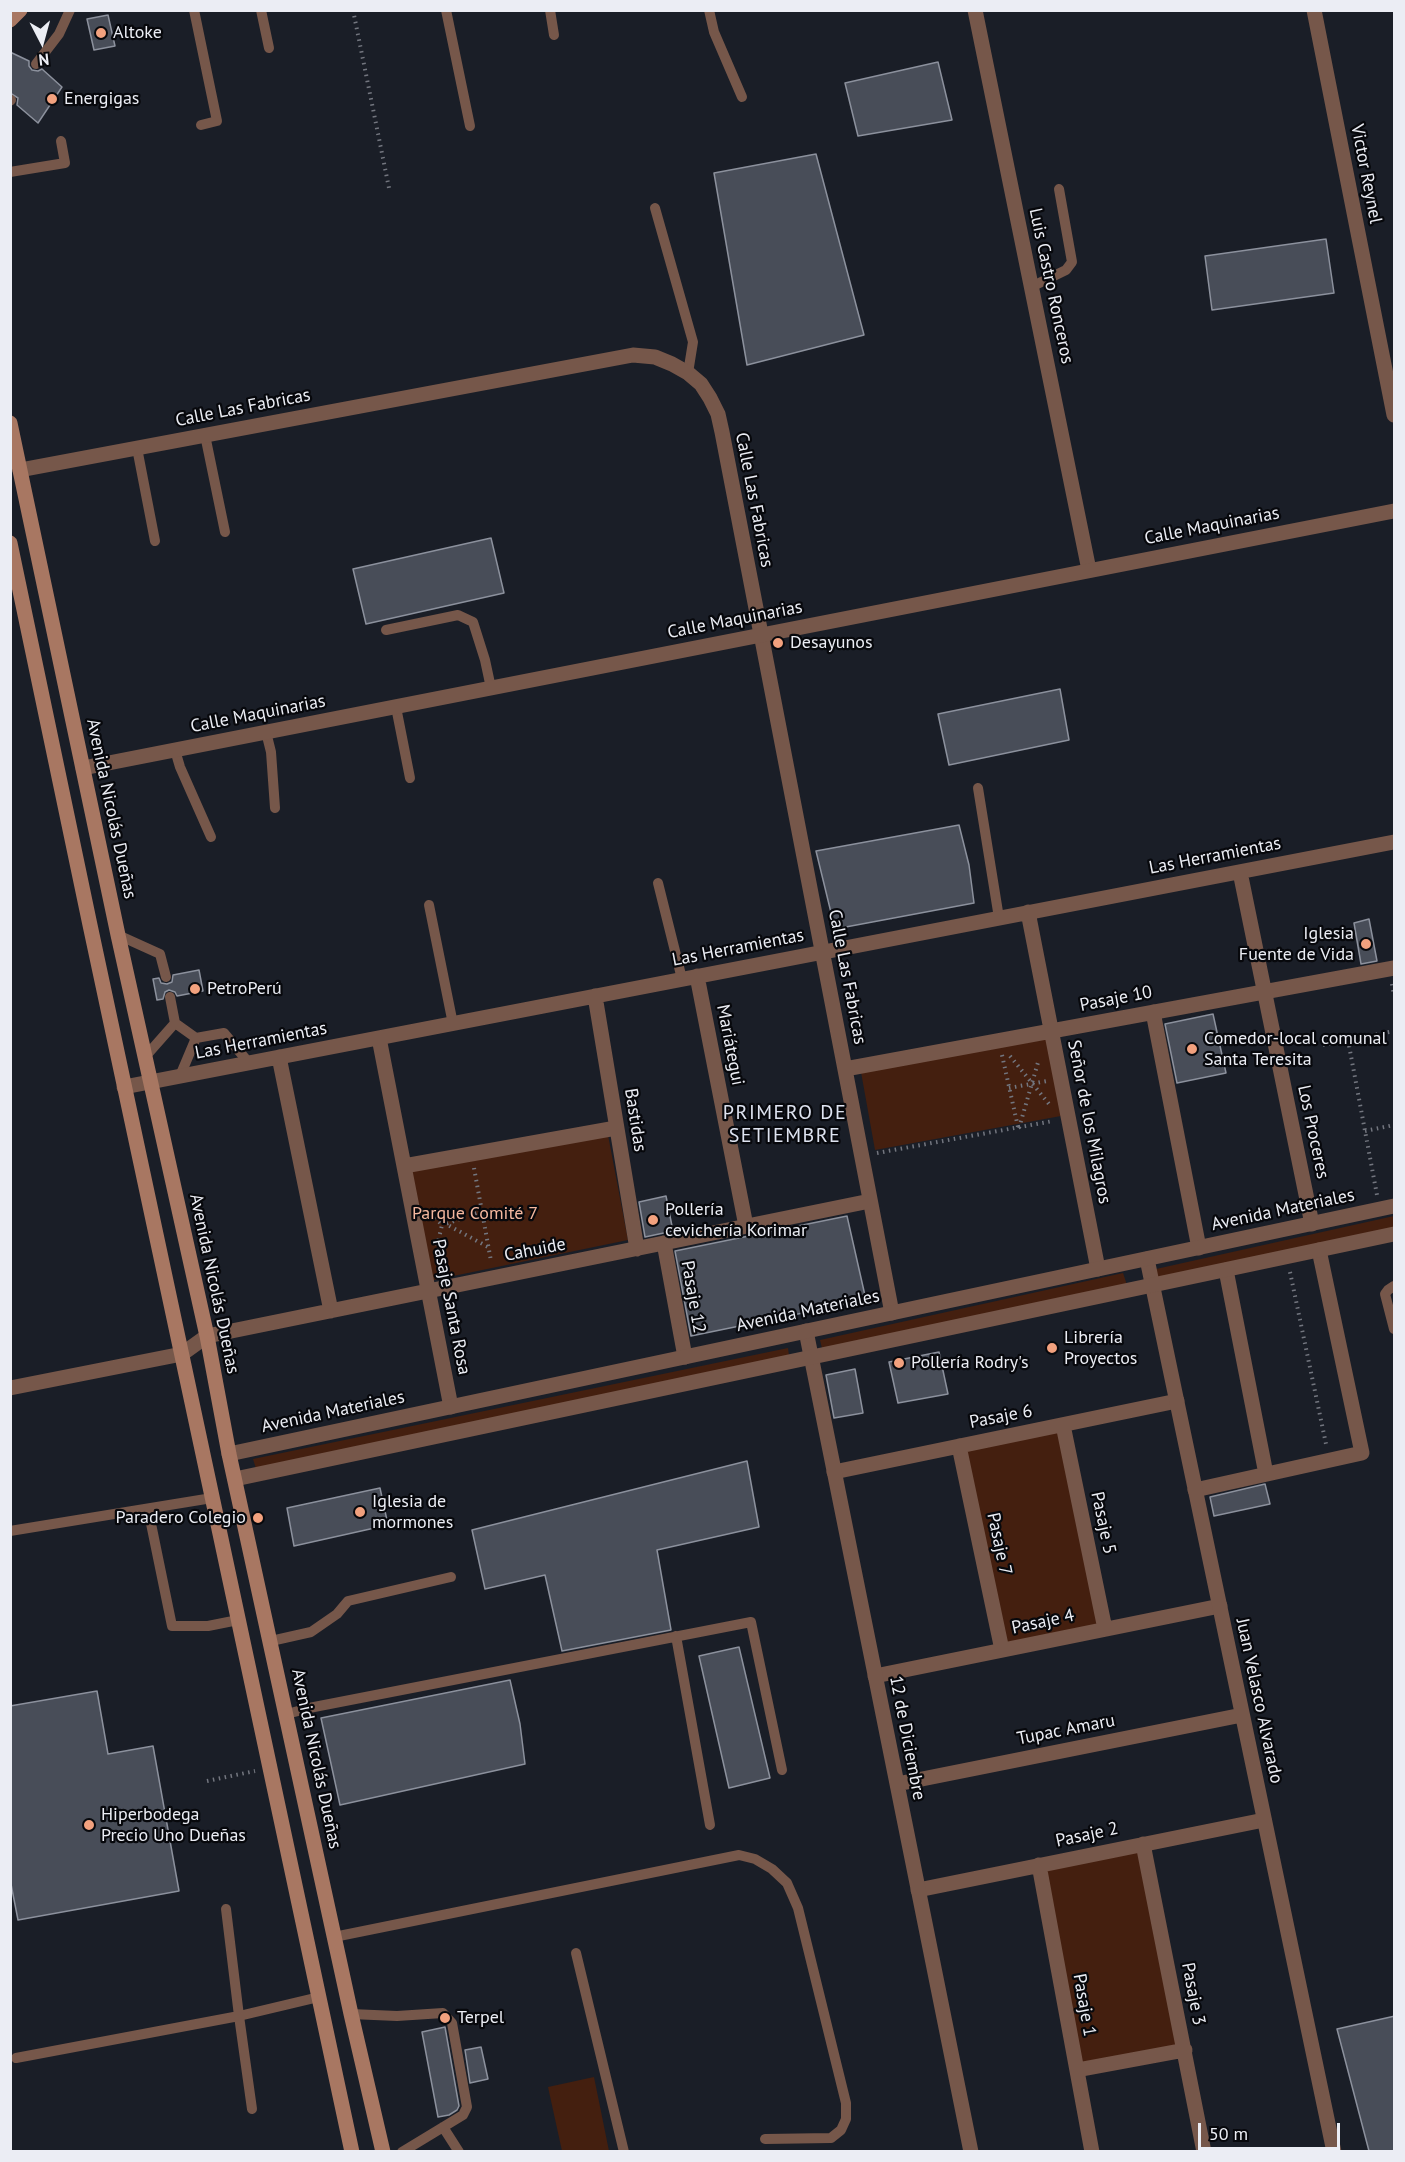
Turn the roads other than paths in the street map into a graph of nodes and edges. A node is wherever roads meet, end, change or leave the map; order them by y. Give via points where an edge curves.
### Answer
1 (20, 10) edge
2 (70, 10) edge
3 (194, 10) edge
4 (261, 10) edge
5 (446, 10) edge
6 (550, 10) edge
7 (709, 10) edge
8 (975, 10) edge
9 (1314, 10) edge
10 (10, 20) edge
11 (554, 35) dead end
12 (269, 48) dead end
13 (36, 64) dead end
14 (742, 97) dead end
15 (201, 125) dead end
16 (470, 126) dead end
17 (61, 141) dead end
18 (10, 172) edge
19 (1059, 189) dead end
20 (654, 208) dead end
21 (1031, 287) junction
22 (688, 373) junction
23 (1395, 415) edge
24 (10, 423) edge
25 (205, 435) junction
26 (137, 448) junction
27 (20, 470) junction
28 (1395, 511) edge
29 (225, 532) dead end
30 (155, 541) dead end
31 (10, 543) edge
32 (1089, 570) junction
33 (386, 630) dead end
34 (761, 635) junction
35 (491, 688) junction
36 (396, 707) junction
37 (266, 732) junction
38 (176, 750) junction
39 (83, 768) junction
40 (410, 778) dead end
41 (978, 788) dead end
42 (275, 808) dead end
43 (211, 837) dead end
44 (1395, 842) edge
45 (1240, 872) junction
46 (658, 883) dead end
47 (429, 905) dead end
48 (1028, 912) junction
49 (999, 918) junction
50 (90, 925) junction
51 (116, 928) junction
52 (822, 952) junction
53 (1395, 968) edge
54 (166, 977) dead end
55 (690, 978) junction
56 (1263, 992) junction
57 (595, 996) junction
58 (170, 997) dead end
59 (1154, 1012) junction
60 (175, 1023) junction
61 (453, 1024) junction
62 (1049, 1031) junction
63 (196, 1038) junction
64 (379, 1038) junction
65 (145, 1057) junction
66 (279, 1057) junction
67 (249, 1063) junction
68 (845, 1069) junction
69 (180, 1076) junction
70 (150, 1082) junction
71 (124, 1087) junction
72 (616, 1128) junction
73 (404, 1166) junction
74 (870, 1201) junction
75 (1387, 1208) edge
76 (1312, 1224) junction
77 (746, 1226) junction
78 (1395, 1234) edge
79 (664, 1243) junction
80 (1199, 1248) junction
81 (637, 1250) junction
82 (1319, 1250) junction
83 (1147, 1259) junction
84 (1098, 1269) junction
85 (1226, 1270) junction
86 (1153, 1285) junction
87 (1395, 1286) edge
88 (428, 1291) junction
89 (331, 1311) junction
90 (892, 1313) junction
91 (1395, 1329) edge
92 (806, 1331) junction
93 (207, 1336) junction
94 (182, 1354) junction
95 (685, 1357) junction
96 (811, 1358) junction
97 (10, 1388) edge
98 (1177, 1401) junction
99 (451, 1407) junction
100 (1063, 1425) junction
101 (959, 1446) junction
102 (230, 1454) junction
103 (834, 1472) junction
104 (1266, 1474) junction
105 (235, 1479) junction
106 (1195, 1490) junction
107 (212, 1497) junction
108 (148, 1509) junction
109 (10, 1531) edge
110 (451, 1577) dead end
111 (1220, 1606) junction
112 (238, 1620) junction
113 (1105, 1629) junction
114 (676, 1636) junction
115 (271, 1641) junction
116 (1002, 1650) junction
117 (875, 1676) junction
118 (287, 1714) junction
119 (1242, 1715) junction
120 (782, 1770) dead end
121 (897, 1784) junction
122 (1264, 1820) junction
123 (710, 1825) dead end
124 (1143, 1844) junction
125 (1039, 1865) junction
126 (918, 1890) junction
127 (226, 1909) dead end
128 (334, 1937) junction
129 (576, 1953) dead end
130 (319, 1997) junction
131 (351, 2014) junction
132 (239, 2016) junction
133 (1185, 2050) junction
134 (16, 2058) dead end
135 (1077, 2070) junction
136 (252, 2109) dead end
137 (443, 2127) junction
138 (765, 2139) dead end
139 (352, 2151) edge
140 (383, 2151) edge
141 (402, 2151) edge
142 (459, 2151) edge
143 (624, 2151) edge
144 (971, 2151) edge
145 (1092, 2151) edge
146 (1204, 2151) edge
147 (1334, 2151) edge

1 - 10 main road
2 - 13 lane via 59,34
3 - 15 lane via 217,121
4 - 12 lane
5 - 16 lane
6 - 11 lane
7 - 14 lane via 714,32
8 - 21 street, Luis Castro Ronceros
9 - 23 street, Victor Reynel
17 - 18 lane via 65,163
19 - 21 lane via 1072,262 1066,270
20 - 22 lane via 693,342
21 - 32 street, Luis Castro Ronceros
22 - 25 street, Calle Las Fabricas via 655,357 633,355
22 - 34 street, Calle Las Fabricas via 700,384 718,414
24 - 27 main road, Avenida Nicolás Dueñas
25 - 26 street, Calle Las Fabricas
25 - 29 lane
26 - 27 street, Calle Las Fabricas
26 - 30 lane
27 - 39 main road, Avenida Nicolás Dueñas
28 - 32 street, Calle Maquinarias
31 - 50 main road
32 - 34 street, Calle Maquinarias
33 - 35 lane via 458,615 473,622
34 - 35 street, Calle Maquinarias
34 - 52 street, Calle Las Fabricas
35 - 36 street, Calle Maquinarias
36 - 37 street, Calle Maquinarias
36 - 40 lane
37 - 38 street, Calle Maquinarias
37 - 42 lane
38 - 39 street, Calle Maquinarias
38 - 43 lane
39 - 51 main road, Avenida Nicolás Dueñas
41 - 49 lane
44 - 45 street, Las Herramientas
45 - 48 street, Las Herramientas
45 - 56 street, Los Proceres
46 - 55 lane
47 - 61 lane
48 - 49 street, Las Herramientas
48 - 62 street, Señor de los Milagros
49 - 52 street, Las Herramientas
50 - 51 main road
50 - 71 main road
51 - 54 lane via 160,954
51 - 65 main road, Avenida Nicolás Dueñas
52 - 55 street, Las Herramientas
52 - 68 street, Calle Las Fabricas
53 - 56 street, Pasaje 10
55 - 57 street, Las Herramientas
55 - 77 street, Mariátegui
56 - 59 street, Pasaje 10
56 - 76 street, Los Proceres
57 - 61 street, Las Herramientas
57 - 72 street, Bastidas
58 - 60 lane
59 - 62 street, Pasaje 10
59 - 80 street
60 - 63 lane
60 - 65 lane
61 - 64 street, Las Herramientas
62 - 68 street, Pasaje 10
62 - 84 street, Señor de los Milagros
63 - 67 lane via 224,1033
63 - 69 lane
64 - 66 street, Las Herramientas
64 - 73 street, Pasaje Santa Rosa
65 - 70 main road, Avenida Nicolás Dueñas
66 - 67 street, Las Herramientas
66 - 89 street
67 - 69 street, Las Herramientas
68 - 74 street, Calle Las Fabricas
69 - 70 street, Las Herramientas
70 - 71 street, Las Herramientas
70 - 93 main road, Avenida Nicolás Dueñas
71 - 94 main road
72 - 73 street
72 - 81 street, Bastidas
73 - 88 street, Pasaje Santa Rosa
74 - 77 street, Cahuide
74 - 90 street, Calle Las Fabricas
75 - 76 street, Avenida Materiales
76 - 80 street, Avenida Materiales
77 - 79 street, Cahuide
78 - 82 street
79 - 81 street, Cahuide
79 - 95 street, Pasaje 12
80 - 83 street, Avenida Materiales
81 - 88 street, Cahuide
82 - 85 street
82 - 104 street via 1362,1454
83 - 84 street, Avenida Materiales
83 - 86 street, Juan Velasco Alvarado
84 - 90 street, Avenida Materiales
85 - 86 street
85 - 104 street
86 - 96 street
86 - 98 street, Juan Velasco Alvarado
87 - 91 lane via 1385,1294
88 - 89 street, Cahuide
88 - 99 street, Pasaje Santa Rosa
89 - 93 street, Cahuide
90 - 92 street, Avenida Materiales
92 - 95 street, Avenida Materiales
92 - 96 street, 12 de Diciembre
93 - 94 street
93 - 102 main road, Avenida Nicolás Dueñas
94 - 97 street
94 - 107 main road
95 - 99 street, Avenida Materiales
96 - 103 street, 12 de Diciembre
96 - 105 street
98 - 100 street, Pasaje 6
98 - 106 street, Juan Velasco Alvarado
99 - 102 street, Avenida Materiales
100 - 101 street, Pasaje 6
100 - 113 street, Pasaje 5
101 - 103 street, Pasaje 6
101 - 116 street, Pasaje 7
102 - 105 main road, Avenida Nicolás Dueñas
103 - 117 street, 12 de Diciembre
104 - 106 street
105 - 115 main road, Avenida Nicolás Dueñas
106 - 111 street, Juan Velasco Alvarado
107 - 108 lane
107 - 112 main road
108 - 109 lane
108 - 112 lane via 172,1626 208,1626
110 - 115 lane via 348,1601 338,1614 311,1632
111 - 113 street, Pasaje 4
111 - 119 street, Juan Velasco Alvarado
112 - 130 main road
113 - 116 street, Pasaje 4
114 - 118 lane
114 - 120 lane via 752,1624
114 - 123 lane
115 - 118 main road, Avenida Nicolás Dueñas
116 - 117 street, Pasaje 4
117 - 121 street, 12 de Diciembre
118 - 128 main road, Avenida Nicolás Dueñas
119 - 121 street, Tupac Amaru
119 - 122 street, Juan Velasco Alvarado
121 - 126 street, 12 de Diciembre
122 - 124 street, Pasaje 2
122 - 147 street, Juan Velasco Alvarado
124 - 125 street, Pasaje 2
124 - 133 street, Pasaje 3
125 - 126 street, Pasaje 2
125 - 135 street, Pasaje 1
126 - 144 street, 12 de Diciembre
127 - 132 lane
128 - 131 main road, Avenida Nicolás Dueñas
128 - 138 lane via 739,1855 755,1859 787,1883 798,1908 846,2103 846,2119 831,2138
129 - 143 lane
130 - 132 lane
130 - 139 main road
131 - 137 lane via 443,2013 452,2023 467,2107 463,2115
131 - 140 main road, Avenida Nicolás Dueñas
132 - 134 lane
132 - 136 lane
133 - 135 street
133 - 146 street, Pasaje 3
135 - 145 street, Pasaje 1
137 - 141 lane
137 - 142 lane

